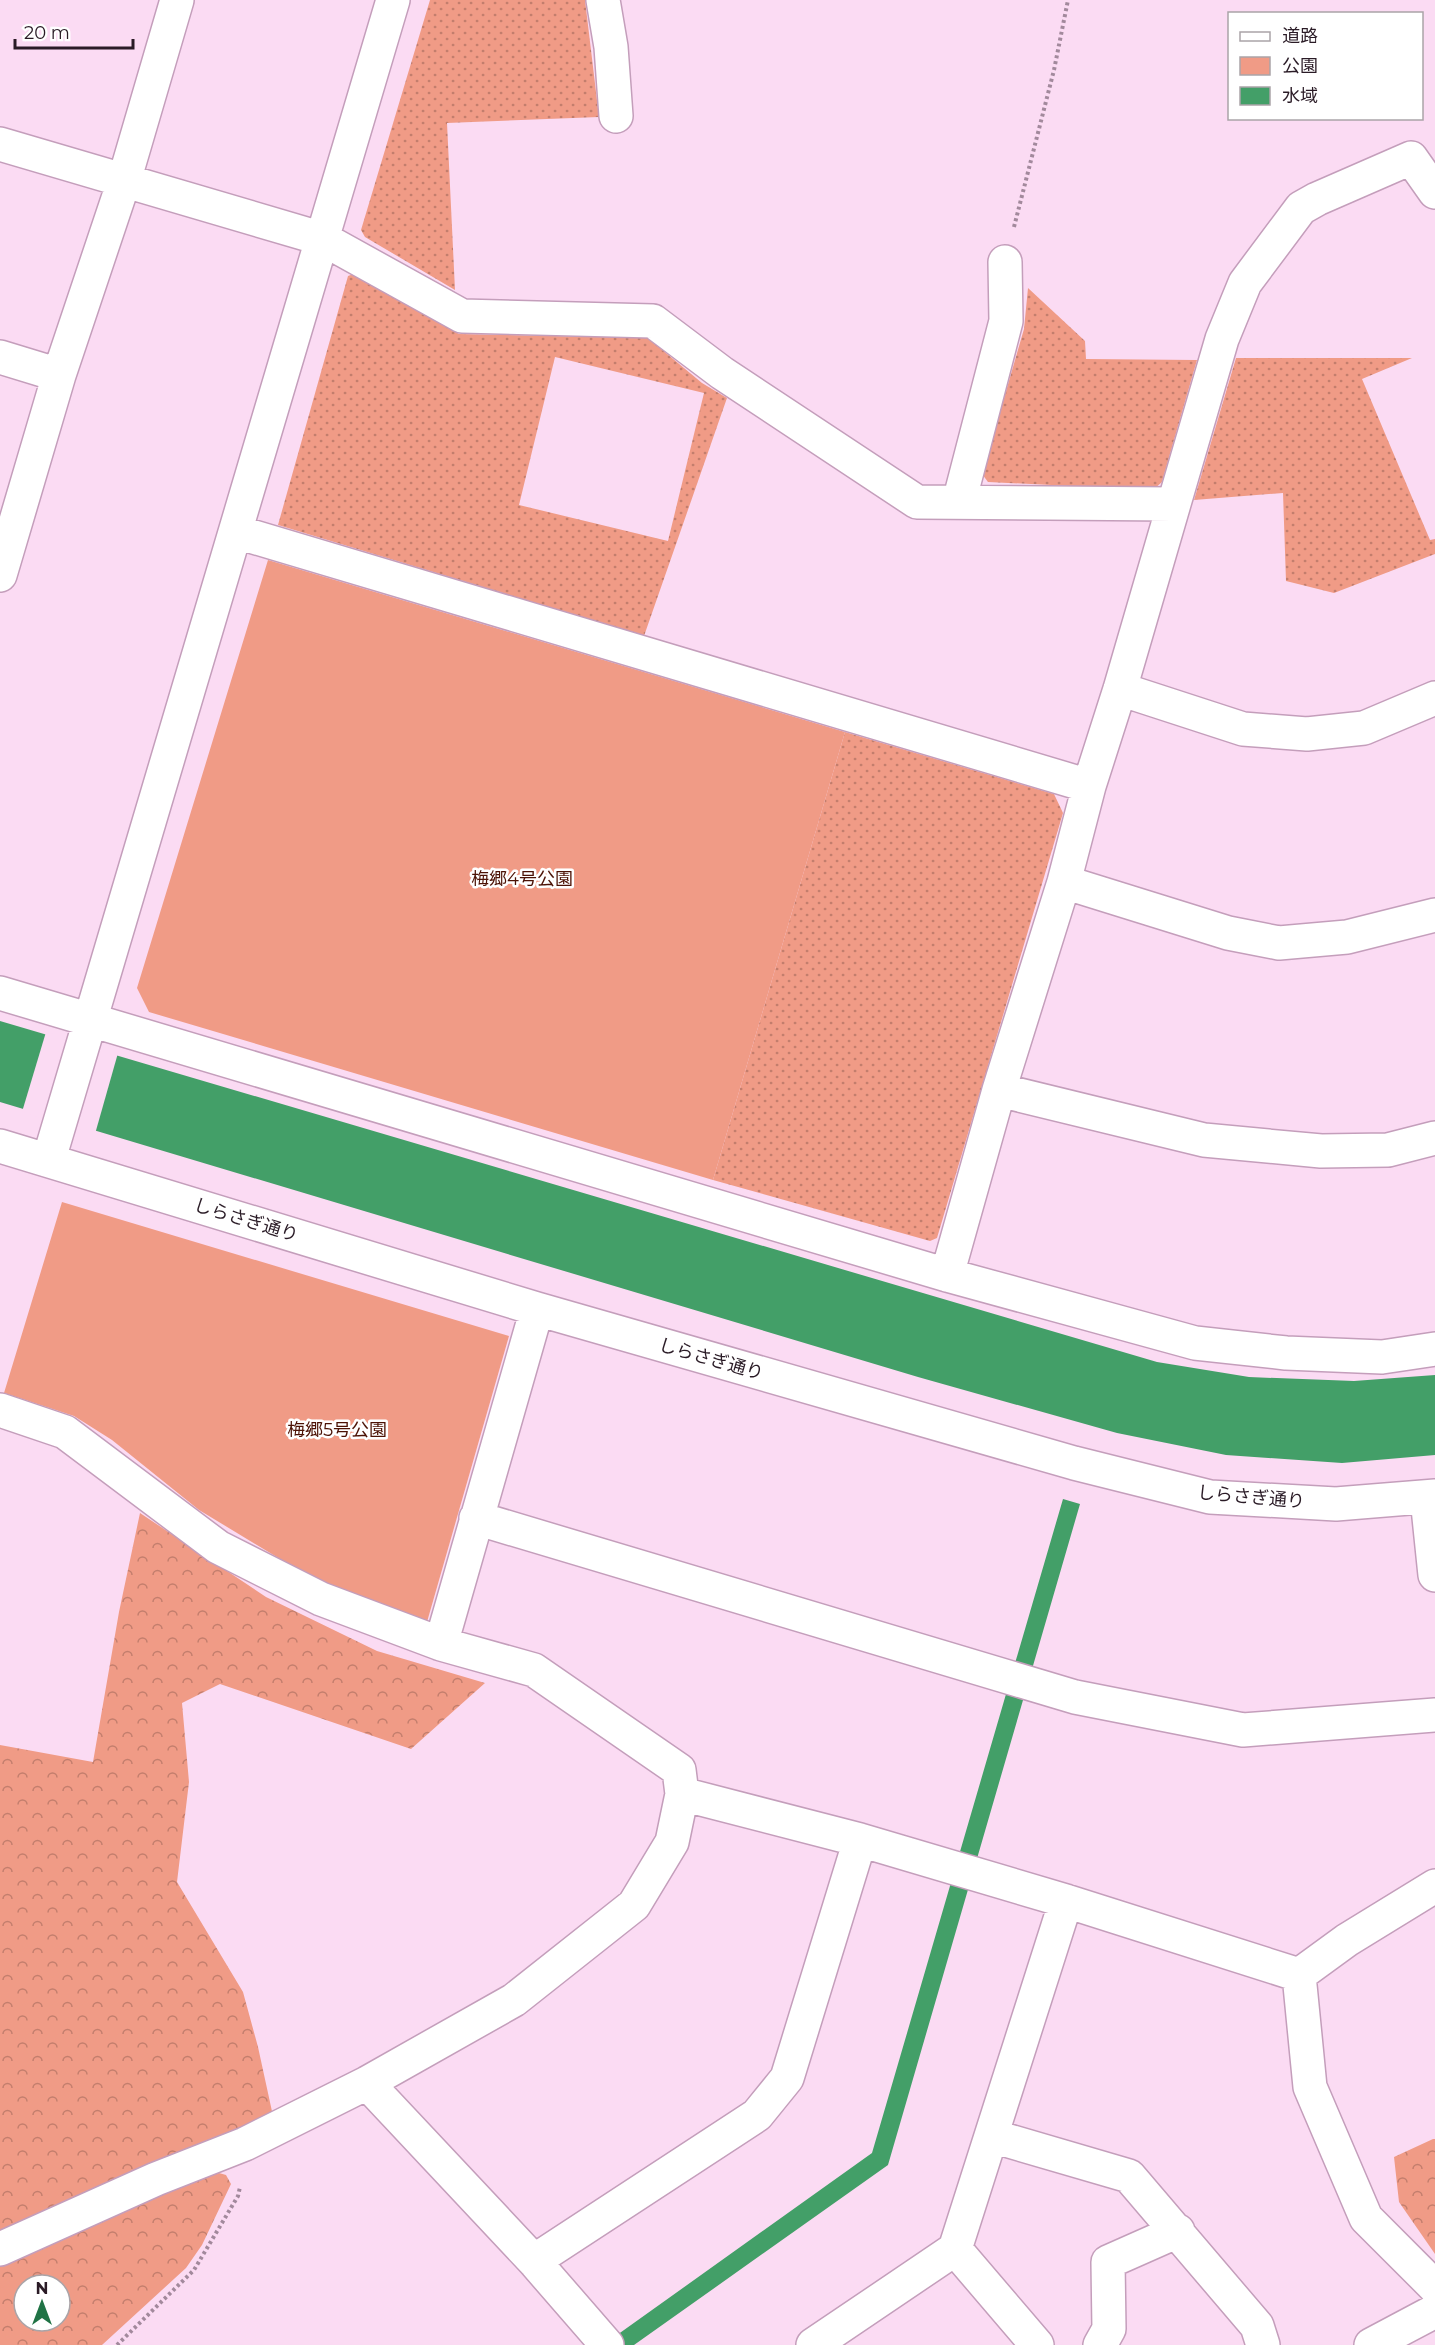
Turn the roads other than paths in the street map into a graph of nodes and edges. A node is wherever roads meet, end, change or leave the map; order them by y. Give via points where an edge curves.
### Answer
1 (177, 0) edge
2 (393, 0) edge
3 (603, 0) edge
4 (616, 116) dead end
5 (0, 144) edge
6 (124, 181) junction
7 (1435, 192) edge
8 (323, 239) junction
9 (1005, 262) road end
10 (0, 357) edge
11 (59, 375) junction
12 (959, 502) junction
13 (1173, 504) junction
14 (237, 532) junction
15 (1, 569) edge
16 (1120, 688) junction
17 (1435, 698) edge
18 (1089, 786) junction
19 (1064, 882) junction
20 (1435, 915) edge
21 (0, 993) edge
22 (88, 1031) junction
23 (999, 1090) junction
24 (1435, 1138) edge
25 (0, 1146) edge
26 (49, 1160) junction
27 (947, 1275) junction
28 (537, 1309) junction
29 (1435, 1349) edge
30 (0, 1410) edge
31 (1431, 1497) edge
32 (476, 1518) junction
33 (1435, 1575) edge
34 (441, 1644) junction
35 (1435, 1715) edge
36 (682, 1794) junction
37 (860, 1840) junction
38 (1435, 1886) edge
39 (1066, 1900) junction
40 (1299, 1975) junction
41 (367, 2083) junction
42 (992, 2136) junction
43 (1178, 2231) junction
44 (0, 2249) edge
45 (955, 2249) junction
46 (534, 2260) junction
47 (1435, 2287) edge
48 (1435, 2311) edge
49 (607, 2345) edge
50 (813, 2345) edge
51 (1037, 2345) edge
52 (1100, 2345) edge
53 (1263, 2345) edge
54 (1371, 2345) edge

1 - 6 street
2 - 8 street
3 - 4 street
5 - 6 street
6 - 8 street
6 - 11 street
7 - 13 street via 1411,158 1301,208 1245,283 1222,339
8 - 12 street via 462,316 653,321 722,374 917,502
8 - 14 street
9 - 12 street via 1006,321
10 - 11 street
11 - 15 street
12 - 13 street
13 - 16 street
14 - 18 street
14 - 22 street
16 - 17 street via 1243,729 1307,734 1364,728
16 - 18 street
18 - 19 street
19 - 20 street via 1228,933 1279,944 1347,937
19 - 23 street
21 - 22 street
22 - 26 street
22 - 27 street
23 - 24 street via 1204,1140 1321,1151 1388,1150
23 - 27 street
25 - 26 street, しらさぎ通り
26 - 28 street, しらさぎ通り
27 - 29 street via 1195,1343 1286,1353 1382,1357
28 - 31 street, しらさぎ通り via 1074,1463 1210,1497 1336,1504
28 - 32 street
30 - 34 street via 65,1432 218,1546 321,1599
31 - 33 street
32 - 34 street
32 - 35 street via 1075,1697 1243,1730
34 - 36 street via 534,1670 679,1770
36 - 37 street
36 - 41 street via 672,1842 634,1905 514,2000
37 - 39 street
37 - 46 street via 787,2078 757,2115
38 - 40 street via 1347,1940
39 - 40 street
39 - 42 street
40 - 47 street via 1310,2087 1366,2218
41 - 44 street via 245,2144
41 - 46 street
42 - 43 street via 1129,2176
42 - 45 street
43 - 52 street via 1108,2262 1109,2329
43 - 53 street via 1257,2326
45 - 50 street
45 - 51 street
46 - 49 street
48 - 54 street

